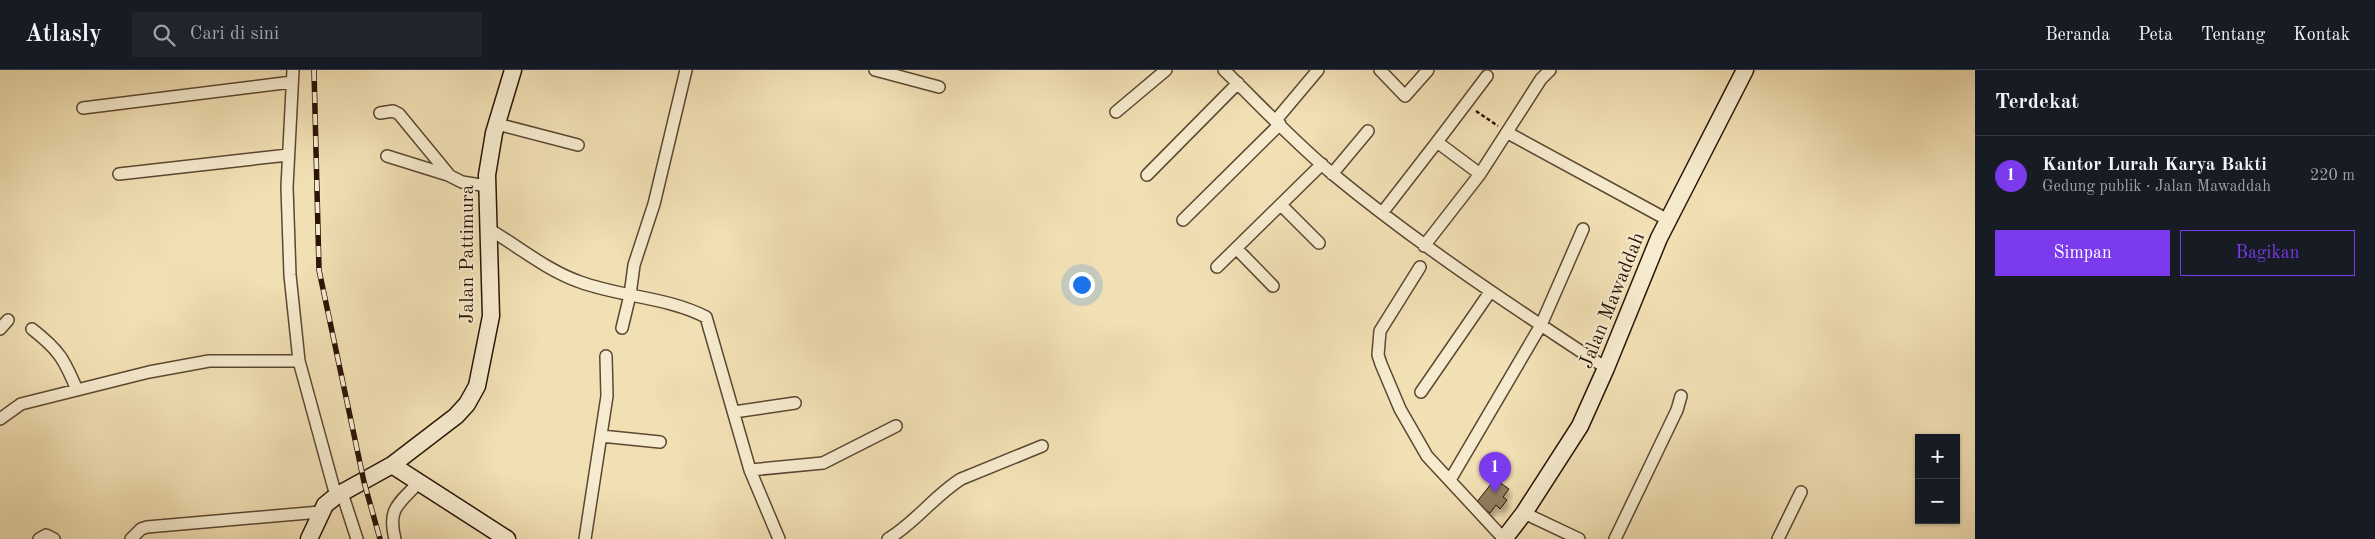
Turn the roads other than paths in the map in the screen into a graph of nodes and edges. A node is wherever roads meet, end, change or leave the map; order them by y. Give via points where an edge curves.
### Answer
1 (293, 70) edge
2 (513, 70) edge
3 (686, 70) edge
4 (875, 70) edge
5 (1166, 70) edge
6 (1318, 70) edge
7 (1380, 70) edge
8 (1428, 70) edge
9 (1550, 70) edge
10 (1745, 70) edge
11 (1228, 72) edge
12 (1487, 76) dead end
13 (292, 82) junction
14 (1238, 83) junction
15 (938, 87) dead end
16 (83, 108) dead end
17 (1116, 112) dead end
18 (380, 113) dead end
19 (1278, 122) junction
20 (496, 124) junction
21 (1368, 131) dead end
22 (1508, 133) junction
23 (1437, 142) junction
24 (578, 145) dead end
25 (288, 155) junction
26 (387, 156) dead end
27 (1322, 164) junction
28 (119, 174) dead end
29 (1147, 174) dead end
30 (1332, 174) junction
31 (1480, 174) junction
32 (450, 176) junction
33 (487, 186) junction
34 (1281, 205) junction
35 (1382, 213) junction
36 (1183, 220) dead end
37 (1668, 220) junction
38 (487, 228) junction
39 (1583, 229) dead end
40 (1319, 243) dead end
41 (1424, 246) junction
42 (1236, 248) junction
43 (1217, 267) dead end
44 (1420, 267) dead end
45 (1273, 286) dead end
46 (1490, 292) junction
47 (630, 295) junction
48 (1541, 325) junction
49 (622, 328) dead end
50 (32, 329) dead end
51 (606, 356) dead end
52 (299, 361) junction
53 (1606, 368) junction
54 (77, 390) junction
55 (1421, 392) dead end
56 (1681, 396) dead end
57 (795, 403) dead end
58 (734, 412) junction
59 (0, 419) edge
60 (896, 426) dead end
61 (601, 436) junction
62 (660, 442) dead end
63 (1042, 446) dead end
64 (392, 465) junction
65 (750, 470) junction
66 (1450, 480) junction
67 (419, 482) junction
68 (1801, 492) dead end
69 (339, 494) junction
70 (320, 512) junction
71 (1524, 513) junction
72 (39, 539) edge
73 (54, 539) edge
74 (131, 539) edge
75 (309, 539) edge
76 (357, 539) edge
77 (395, 539) edge
78 (507, 539) edge
79 (585, 539) edge
80 (779, 539) edge
81 (888, 539) edge
82 (1504, 539) edge
83 (1579, 539) edge
84 (1615, 539) edge
85 (1778, 539) edge

1 - 13 street
2 - 20 street, Jalan Pattimura
3 - 47 street via 654,204 634,265
4 - 15 street
5 - 17 street
6 - 19 street
7 - 8 street via 1405,96
9 - 22 street via 1541,78
10 - 37 street, Jalan Mawaddah
11 - 14 street
12 - 23 street
13 - 16 street
13 - 25 street
14 - 19 street
14 - 29 street
18 - 32 street via 393,111 399,114
19 - 27 street
19 - 36 street
20 - 24 street
20 - 33 street, Jalan Pattimura
21 - 30 street
22 - 31 street
22 - 37 street
23 - 31 street
23 - 35 street
25 - 28 street
25 - 52 street via 288,240
26 - 32 street
27 - 30 street
27 - 34 street
30 - 35 street
31 - 41 street
32 - 33 street via 462,182
33 - 38 street, Jalan Pattimura
34 - 40 street
34 - 42 street
35 - 41 street
37 - 53 street, Jalan Mawaddah
38 - 47 street via 554,272 581,283
38 - 64 street, Jalan Pattimura via 491,316 476,386 456,416
39 - 48 street
41 - 46 street
42 - 43 street
42 - 45 street
44 - 66 street via 1380,331 1378,355 1404,417 1427,456
46 - 48 street
46 - 55 street
47 - 49 street
47 - 58 street via 680,306 706,317
48 - 53 street
48 - 66 street
50 - 54 street via 54,346
51 - 61 street via 607,396
52 - 54 street via 208,361
52 - 69 street
53 - 71 street, Jalan Mawaddah via 1580,426
54 - 59 street via 21,404
56 - 84 street
57 - 58 street
58 - 65 street
60 - 65 street via 823,463
61 - 62 street
61 - 79 street
63 - 81 street via 961,479 905,529
64 - 67 street
64 - 69 street, Jalan Pattimura
65 - 80 street
66 - 82 street
67 - 77 street via 393,513 391,525
67 - 78 street
68 - 85 street
69 - 70 street, Jalan Pattimura
69 - 76 street
70 - 74 street via 147,527
70 - 75 street, Jalan Pattimura
71 - 82 street, Jalan Mawaddah
71 - 83 street
72 - 73 street via 46,536

